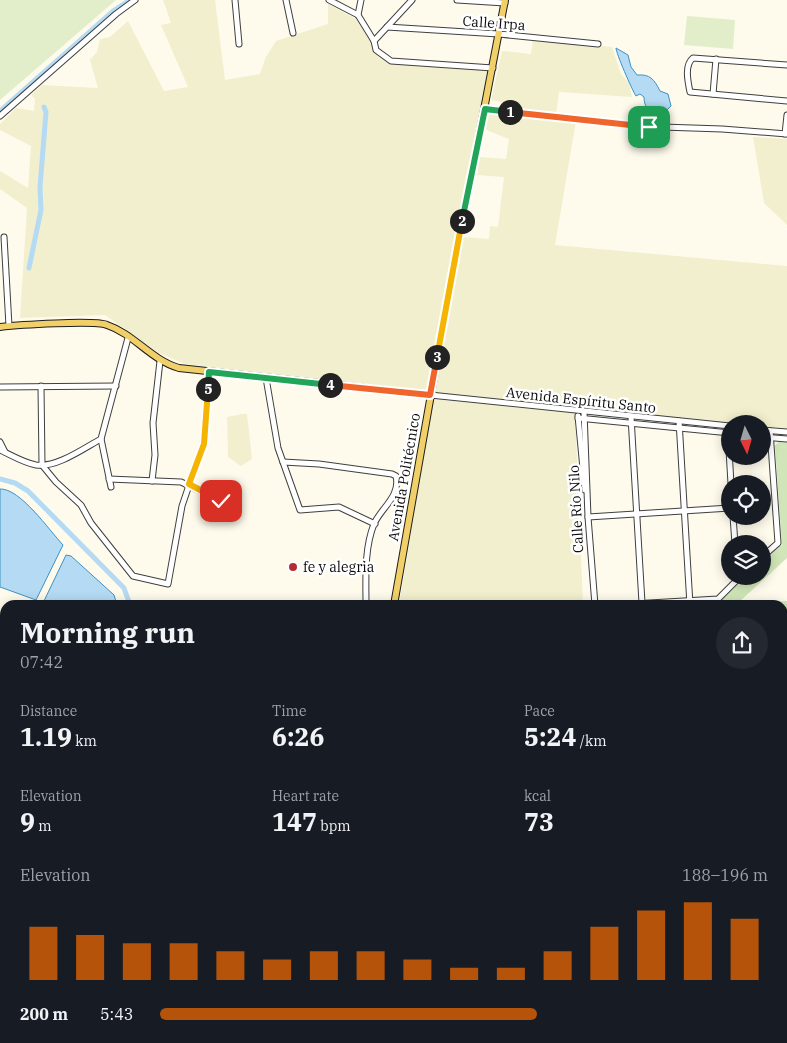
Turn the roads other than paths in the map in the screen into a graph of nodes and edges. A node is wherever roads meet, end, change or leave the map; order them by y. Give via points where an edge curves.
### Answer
1 (135, 0) edge
2 (234, 0) edge
3 (286, 0) edge
4 (329, 0) edge
5 (361, 0) edge
6 (412, 0) edge
7 (458, 0) edge
8 (505, 2) edge
9 (358, 15) junction
10 (387, 27) junction
11 (293, 32) dead end
12 (499, 34) junction
13 (374, 41) junction
14 (239, 44) dead end
15 (598, 44) dead end
16 (716, 59) junction
17 (787, 65) edge
18 (493, 68) junction
19 (713, 94) junction
20 (787, 101) edge
21 (485, 109) junction
22 (787, 114) edge
23 (0, 116) edge
24 (786, 134) edge
25 (4, 237) dead end
26 (9, 326) junction
27 (0, 327) edge
28 (128, 338) junction
29 (160, 361) junction
30 (209, 372) junction
31 (266, 378) junction
32 (41, 386) junction
33 (116, 386) junction
34 (0, 387) edge
35 (430, 395) junction
36 (577, 411) junction
37 (584, 412) junction
38 (581, 418) junction
39 (631, 420) junction
40 (679, 421) junction
41 (721, 425) edge
42 (679, 428) junction
43 (771, 430) edge
44 (721, 432) edge
45 (787, 432) edge
46 (771, 437) edge
47 (101, 439) junction
48 (787, 439) edge
49 (0, 442) edge
50 (771, 450) edge
51 (2, 451) edge
52 (283, 462) junction
53 (42, 465) junction
54 (109, 479) junction
55 (152, 481) junction
56 (189, 484) junction
57 (111, 486) dead end
58 (221, 501) dead end
59 (721, 509) edge
60 (684, 511) junction
61 (636, 514) junction
62 (588, 517) junction
63 (374, 524) junction
64 (771, 549) edge
65 (731, 585) edge
66 (366, 600) edge
67 (395, 600) edge
68 (595, 600) edge
69 (642, 600) edge
70 (690, 600) edge
71 (711, 600) edge

1 - 23 street
2 - 14 street
3 - 11 street
4 - 9 street
5 - 9 street
6 - 10 street
7 - 8 street
8 - 12 main road, Avenida Politécnico
9 - 13 street
10 - 12 street, Calle Irpa
10 - 13 street
12 - 15 street, Calle Irpa
12 - 18 main road, Avenida Politécnico
13 - 18 street via 376,50 391,60
16 - 17 street
16 - 19 street
16 - 19 street via 694,58 690,60 688,69 690,92
18 - 21 main road, Avenida Politécnico
19 - 20 street
21 - 24 street via 632,126
21 - 35 main road, Avenida Politécnico
22 - 24 street
25 - 26 street
26 - 27 main road
26 - 28 main road via 101,323
28 - 29 main road
28 - 33 street
29 - 30 main road via 179,368
29 - 55 street via 153,423
30 - 31 main road
30 - 56 street via 204,444
31 - 35 main road
31 - 52 street
32 - 33 street
32 - 34 street
32 - 53 street
33 - 47 street
35 - 36 street, Avenida Espíritu Santo
35 - 67 main road, Avenida Politécnico
36 - 37 street, Avenida Espíritu Santo
36 - 38 street
37 - 38 street
37 - 39 street, Avenida Espíritu Santo
38 - 39 street, Avenida Espíritu Santo
38 - 62 street, Calle Río Nilo
39 - 40 street, Avenida Espíritu Santo
39 - 42 street, Avenida Espíritu Santo
39 - 61 street
40 - 41 street, Avenida Espíritu Santo
40 - 42 street
42 - 44 street, Avenida Espíritu Santo
42 - 60 street
43 - 45 street
46 - 48 street
47 - 53 street
47 - 54 street
49 - 51 street
50 - 64 street via 778,543
51 - 53 street
52 - 63 street via 300,510 339,507
52 - 63 street via 336,466 396,476 392,498
53 - 56 street via 81,504 91,523 133,576 168,584
54 - 55 street
54 - 57 street
55 - 56 street
56 - 58 street
59 - 60 street
60 - 61 street
60 - 70 street
61 - 62 street
61 - 69 street
62 - 68 street, Calle Río Nilo
63 - 66 street via 368,553
65 - 71 street via 718,599

